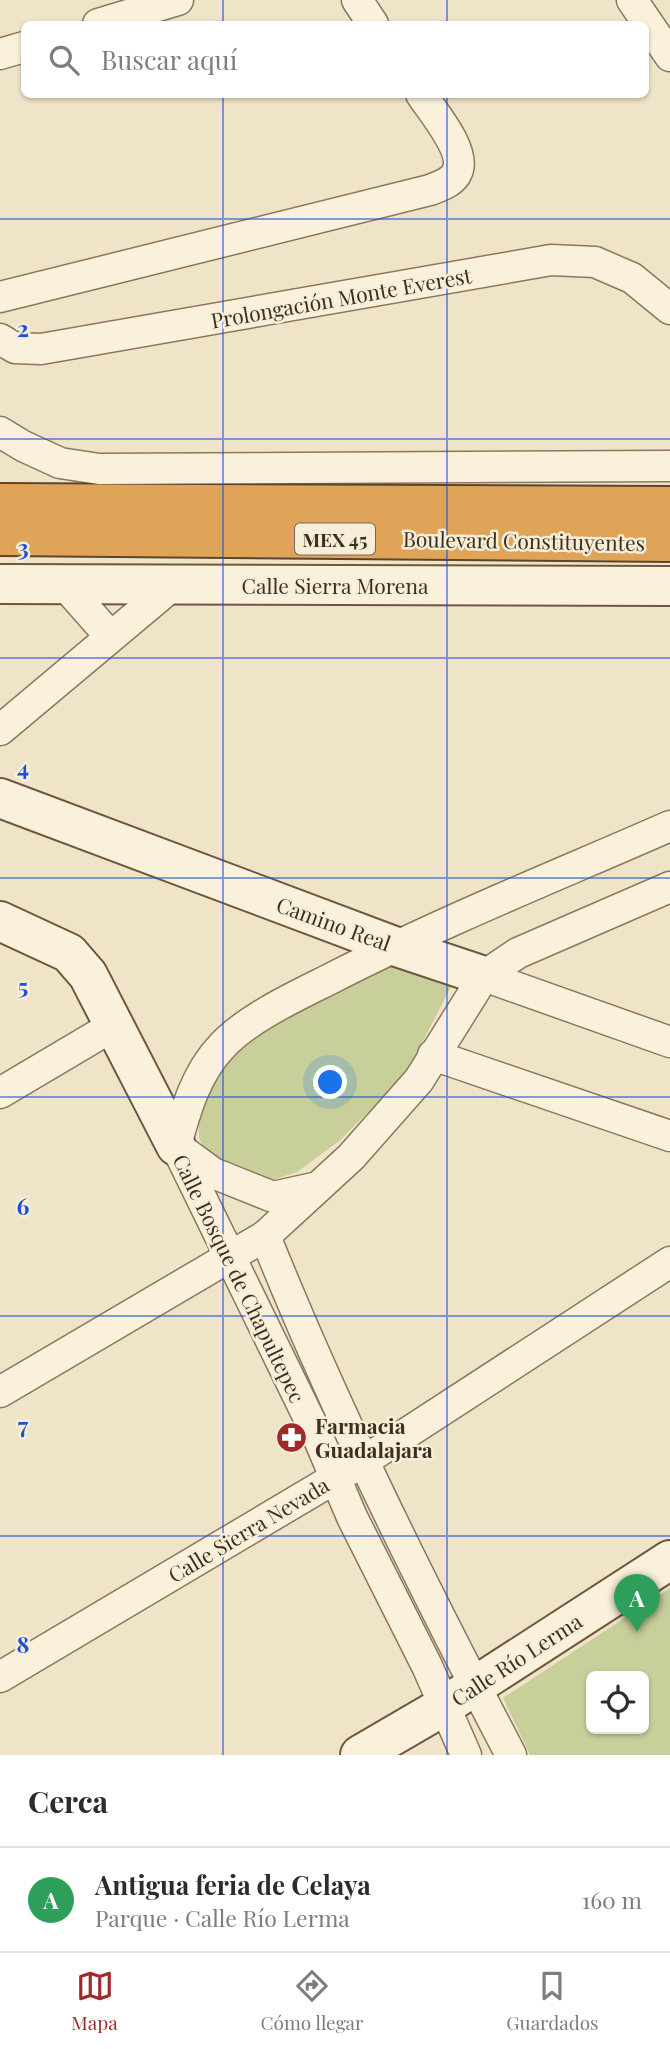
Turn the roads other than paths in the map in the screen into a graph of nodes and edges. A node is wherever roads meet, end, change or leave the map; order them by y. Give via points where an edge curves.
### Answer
1 (178, 0) edge
2 (357, 0) edge
3 (632, 0) edge
4 (108, 21) edge
5 (371, 21) edge
6 (646, 21) edge
7 (649, 25) edge
8 (21, 48) edge
9 (0, 54) edge
10 (670, 56) edge
11 (424, 98) edge
12 (0, 297) edge
13 (670, 309) edge
14 (0, 339) edge
15 (0, 432) edge
16 (670, 466) edge
17 (0, 503) edge
18 (670, 506) edge
19 (0, 536) edge
20 (670, 542) edge
21 (0, 584) edge
22 (64, 584) junction
23 (173, 585) junction
24 (670, 586) edge
25 (110, 636) junction
26 (0, 730) edge
27 (0, 798) edge
28 (670, 826) edge
29 (670, 887) edge
30 (0, 921) edge
31 (394, 946) junction
32 (484, 976) junction
33 (113, 1026) junction
34 (670, 1042) edge
35 (433, 1055) junction
36 (0, 1093) edge
37 (670, 1136) edge
38 (176, 1146) junction
39 (320, 1186) junction
40 (265, 1236) junction
41 (230, 1254) junction
42 (670, 1262) edge
43 (0, 1392) edge
44 (364, 1461) junction
45 (335, 1477) junction
46 (670, 1560) edge
47 (0, 1677) edge
48 (476, 1685) junction
49 (444, 1706) junction
50 (360, 1755) edge
51 (466, 1755) edge
52 (511, 1755) edge

1 - 4 street
2 - 5 street
3 - 6 street
7 - 10 street
8 - 9 street
11 - 12 street via 458,155 458,171 448,182
13 - 14 street, Prolongación Monte Everest via 632,278 595,262 551,260 41,349 15,348
15 - 16 street via 61,463 99,469
17 - 18 highway, Boulevard Constituyentes / MEX 45
19 - 20 highway, Boulevard Constituyentes / MEX 45
21 - 22 street, Calle Sierra Morena
22 - 23 street, Calle Sierra Morena
22 - 25 street
23 - 24 street, Calle Sierra Morena
23 - 25 street
25 - 26 street
27 - 31 street, Camino Real
28 - 31 street
29 - 32 street via 519,953
30 - 33 street, Calle Bosque de Chapultepec via 69,953 88,975
31 - 32 street, Camino Real
31 - 38 street via 268,1011 222,1045 184,1112
32 - 34 street, Camino Real
32 - 35 street
33 - 36 street
33 - 38 street, Calle Bosque de Chapultepec
35 - 37 street
35 - 39 street via 410,1090
38 - 39 street via 214,1174 273,1197
38 - 41 street, Calle Bosque de Chapultepec
39 - 40 street
40 - 41 street
40 - 44 street, Calle Bosque de Chapultepec
41 - 43 street
41 - 45 street, Calle Bosque de Chapultepec
42 - 44 street, Calle Sierra Nevada
44 - 45 street, Calle Sierra Nevada
44 - 48 street, Calle Bosque de Chapultepec
45 - 47 street, Calle Sierra Nevada
45 - 49 street, Calle Bosque de Chapultepec
46 - 48 street, Calle Río Lerma
48 - 49 street, Calle Río Lerma
48 - 52 street, Calle Bosque de Chapultepec
49 - 50 street, Calle Río Lerma
49 - 51 street, Calle Bosque de Chapultepec

